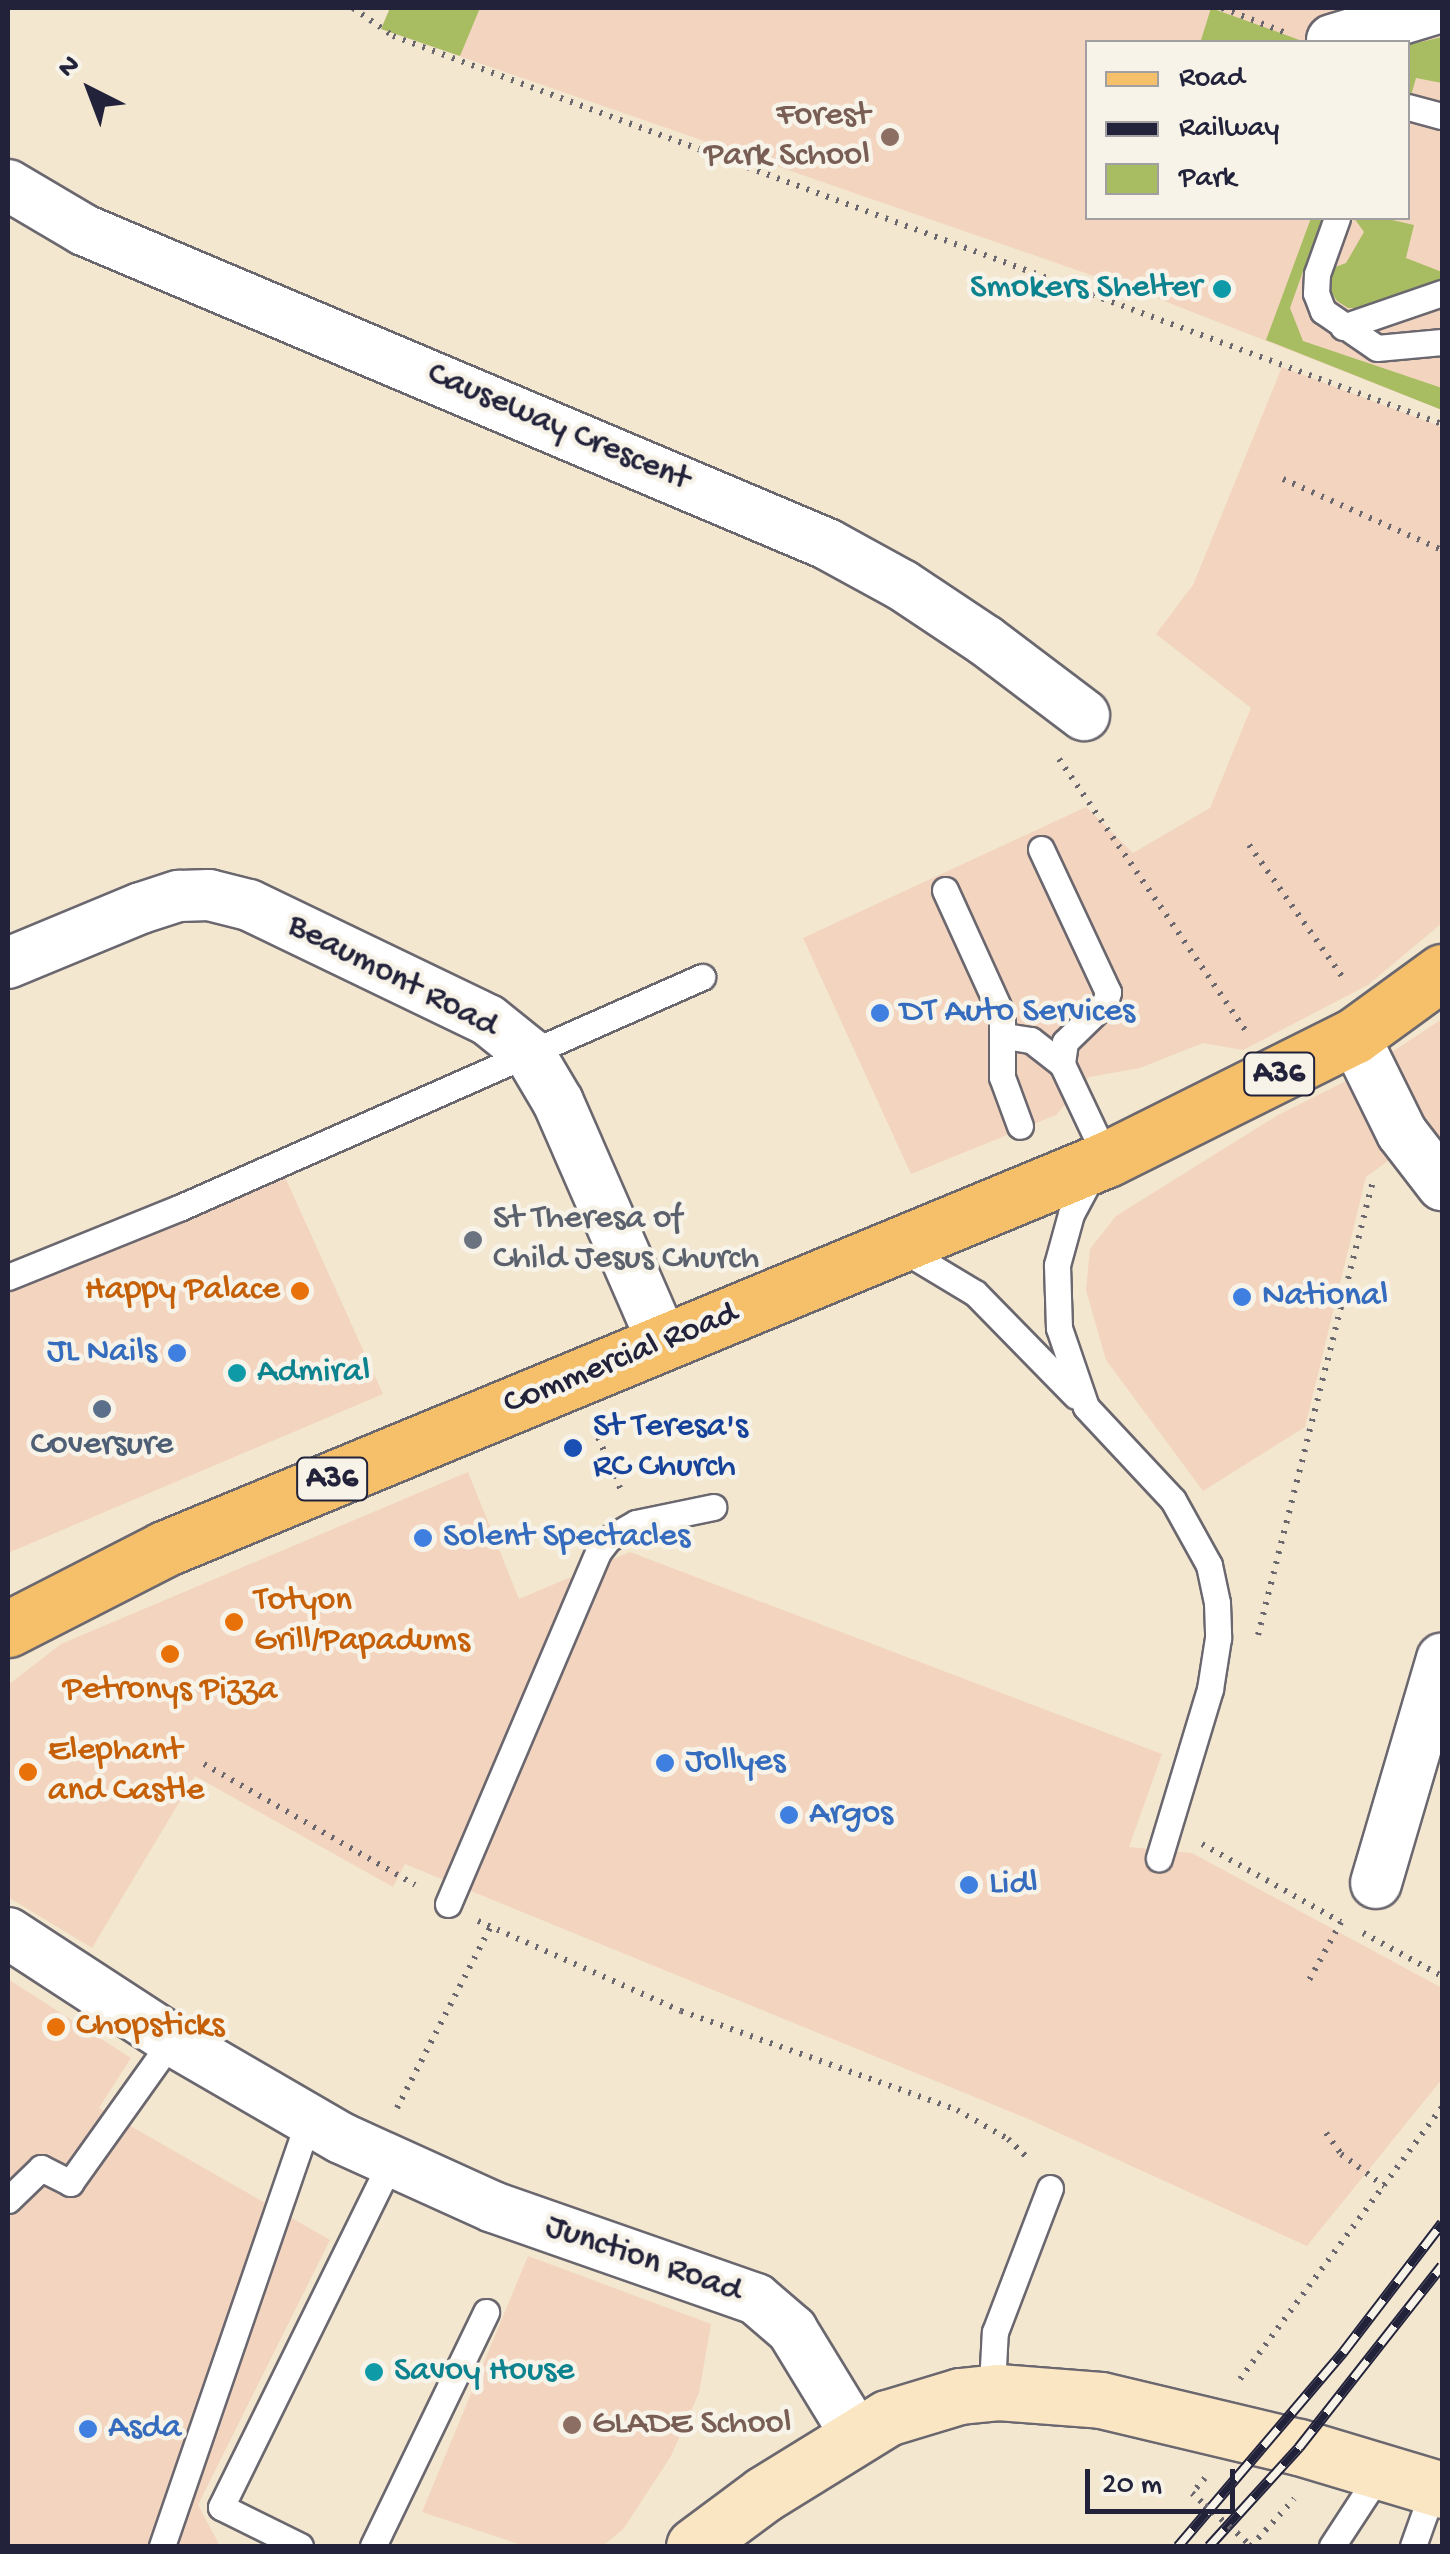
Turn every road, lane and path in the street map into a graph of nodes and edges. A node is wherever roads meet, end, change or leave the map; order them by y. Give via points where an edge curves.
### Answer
1 (353, 8) edge
2 (1222, 8) edge
3 (1438, 8) edge
4 (1312, 38) joint
5 (1410, 108) edge
6 (1442, 116) edge
7 (8, 186) edge
8 (1337, 220) edge
9 (1442, 293) edge
10 (1343, 327) junction
11 (1442, 342) edge
12 (1442, 424) edge
13 (1283, 479) dead end
14 (1442, 550) edge
15 (1084, 715) joint
16 (1249, 844) dead end
17 (1041, 849) dead end
18 (944, 890) dead end
19 (8, 963) edge
20 (1442, 972) edge
21 (702, 977) dead end
22 (1364, 1028) junction
23 (1005, 1036) junction
24 (529, 1054) junction
25 (1062, 1064) junction
26 (1276, 1076) junction
27 (1020, 1126) dead end
28 (1402, 1133) junction
29 (1103, 1161) junction
30 (1442, 1184) edge
31 (900, 1248) junction
32 (8, 1277) edge
33 (663, 1342) junction
34 (573, 1379) junction
35 (1086, 1407) junction
36 (713, 1507) dead end
37 (636, 1523) junction
38 (8, 1629) edge
39 (1253, 1653) dead end
40 (1442, 1659) edge
41 (204, 1764) dead end
42 (1206, 1824) dead end
43 (1159, 1858) dead end
44 (1376, 1883) dead end
45 (448, 1904) junction
46 (490, 1928) junction
47 (8, 1933) edge
48 (1308, 1982) dead end
49 (172, 2040) junction
50 (1442, 2107) edge
51 (309, 2119) junction
52 (1326, 2132) dead end
53 (382, 2158) junction
54 (1384, 2186) junction
55 (1050, 2188) joint
56 (8, 2200) edge
57 (486, 2312) dead end
58 (998, 2392) junction
59 (856, 2436) junction
60 (1221, 2448) junction
61 (1382, 2472) junction
62 (1438, 2488) edge
63 (1278, 2516) dead end
64 (162, 2546) edge
65 (300, 2546) edge
66 (373, 2546) edge
67 (694, 2546) edge
68 (1332, 2546) edge
69 (1413, 2546) edge

1 - 12 path via 393,36
2 - 4 path
3 - 4 street
5 - 6 lane
7 - 15 street, Causeway Crescent via 84,230 827,544 902,585
8 - 10 lane via 1316,274 1316,293 1323,311
9 - 10 lane
10 - 11 lane via 1377,348
13 - 14 path
15 - 26 path via 1056,755
16 - 22 path
17 - 25 lane via 1108,992 1105,1004 1065,1042
18 - 23 lane via 998,1001
19 - 24 street, Beaumont Road via 141,908 179,896 209,896 249,906 452,1001
20 - 22 main road, Commercial Road / A36
21 - 24 lane
22 - 26 main road, Commercial Road / A36
22 - 28 street
23 - 25 lane via 1031,1040
23 - 27 lane via 1002,1077
24 - 32 lane
24 - 33 street, Beaumont Road via 558,1102
25 - 29 lane
26 - 29 main road, Commercial Road / A36
28 - 30 street
28 - 39 path via 1376,1166
29 - 31 main road, Commercial Road / A36
29 - 35 lane via 1072,1214 1057,1265 1060,1328
31 - 33 main road, Commercial Road / A36
31 - 35 lane via 975,1293
33 - 34 main road, Commercial Road / A36
34 - 37 path
34 - 38 main road, Commercial Road / A36 via 164,1549
35 - 43 lane via 1174,1500 1209,1565 1218,1602 1210,1689
36 - 37 lane
37 - 45 lane via 608,1539 587,1571
40 - 44 street
41 - 45 path
42 - 48 path via 1200,1843 1341,1922
45 - 46 path
46 - 53 path
46 - 55 path via 699,2018 985,2123 1025,2154
47 - 49 street, Junction Road
49 - 51 street, Junction Road
49 - 56 lane via 70,2183 41,2168
50 - 54 path
51 - 53 street, Junction Road
51 - 64 lane
52 - 54 path via 1341,2154
53 - 59 street, Junction Road via 492,2206 756,2299 792,2330
53 - 65 lane via 221,2507
54 - 60 path via 1236,2386
55 - 58 lane via 996,2332
57 - 66 lane
58 - 59 street via 918,2406
58 - 60 street via 1101,2400
59 - 67 street
60 - 61 street
60 - 63 path, bridge via 1192,2493 1251,2546
61 - 62 street
61 - 68 lane
62 - 69 lane

